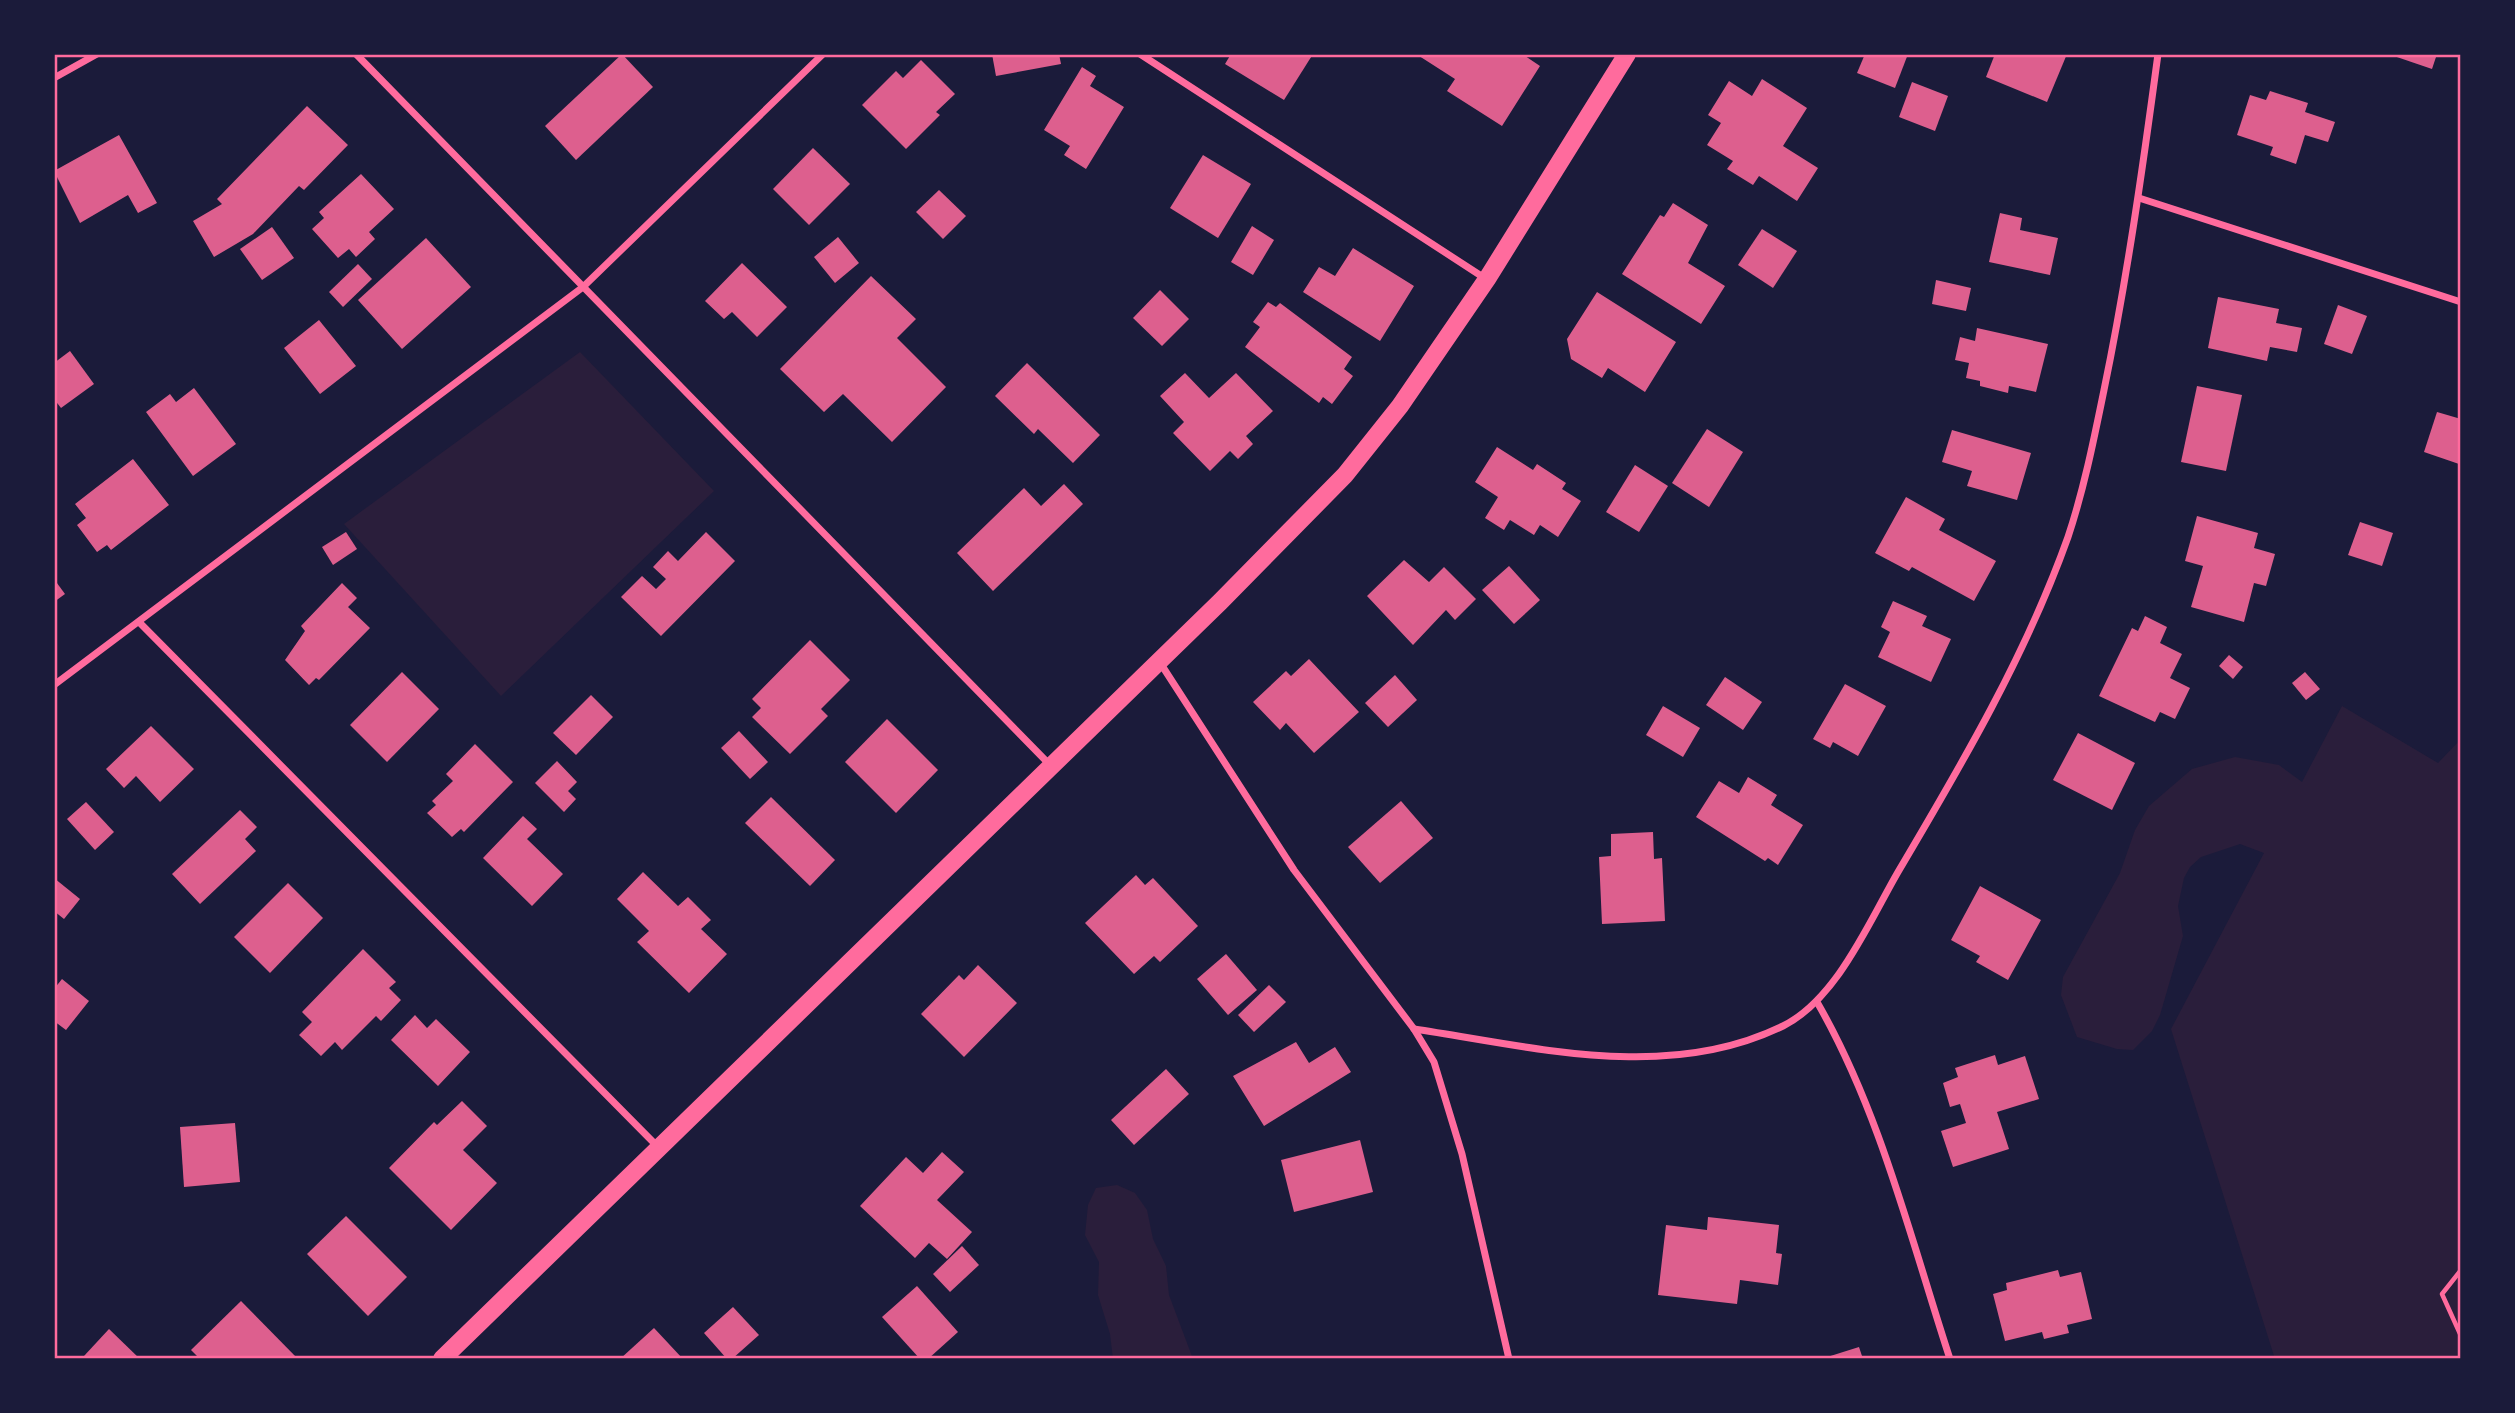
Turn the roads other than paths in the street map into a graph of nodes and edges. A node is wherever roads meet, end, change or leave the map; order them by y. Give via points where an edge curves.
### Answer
1 (97, 54) edge
2 (356, 54) edge
3 (823, 54) edge
4 (1140, 54) edge
5 (1628, 54) edge
6 (2158, 54) edge
7 (54, 78) edge
8 (2138, 198) junction
9 (1487, 279) junction
10 (583, 286) junction
11 (2461, 302) edge
12 (139, 622) junction
13 (1159, 660) junction
14 (54, 685) edge
15 (1051, 766) junction
16 (1817, 1002) junction
17 (1414, 1029) junction
18 (658, 1148) junction
19 (442, 1359) edge
20 (1509, 1359) edge
21 (1950, 1359) edge

1 - 7 street
2 - 10 street
3 - 10 street
4 - 9 street
5 - 9 main road
6 - 8 street
8 - 11 street
8 - 16 street via 2093,442 2052,578 1995,703 1859,939
9 - 13 main road via 1408,396 1345,475
10 - 12 street
10 - 15 street
12 - 14 street
12 - 18 street
13 - 15 main road
13 - 17 street via 1294,870
15 - 18 main road
16 - 17 street via 1783,1026 1755,1037 1658,1058 1600,1055
16 - 21 street via 1840,1043 1878,1142
17 - 20 street via 1434,1062 1447,1098
18 - 19 main road

